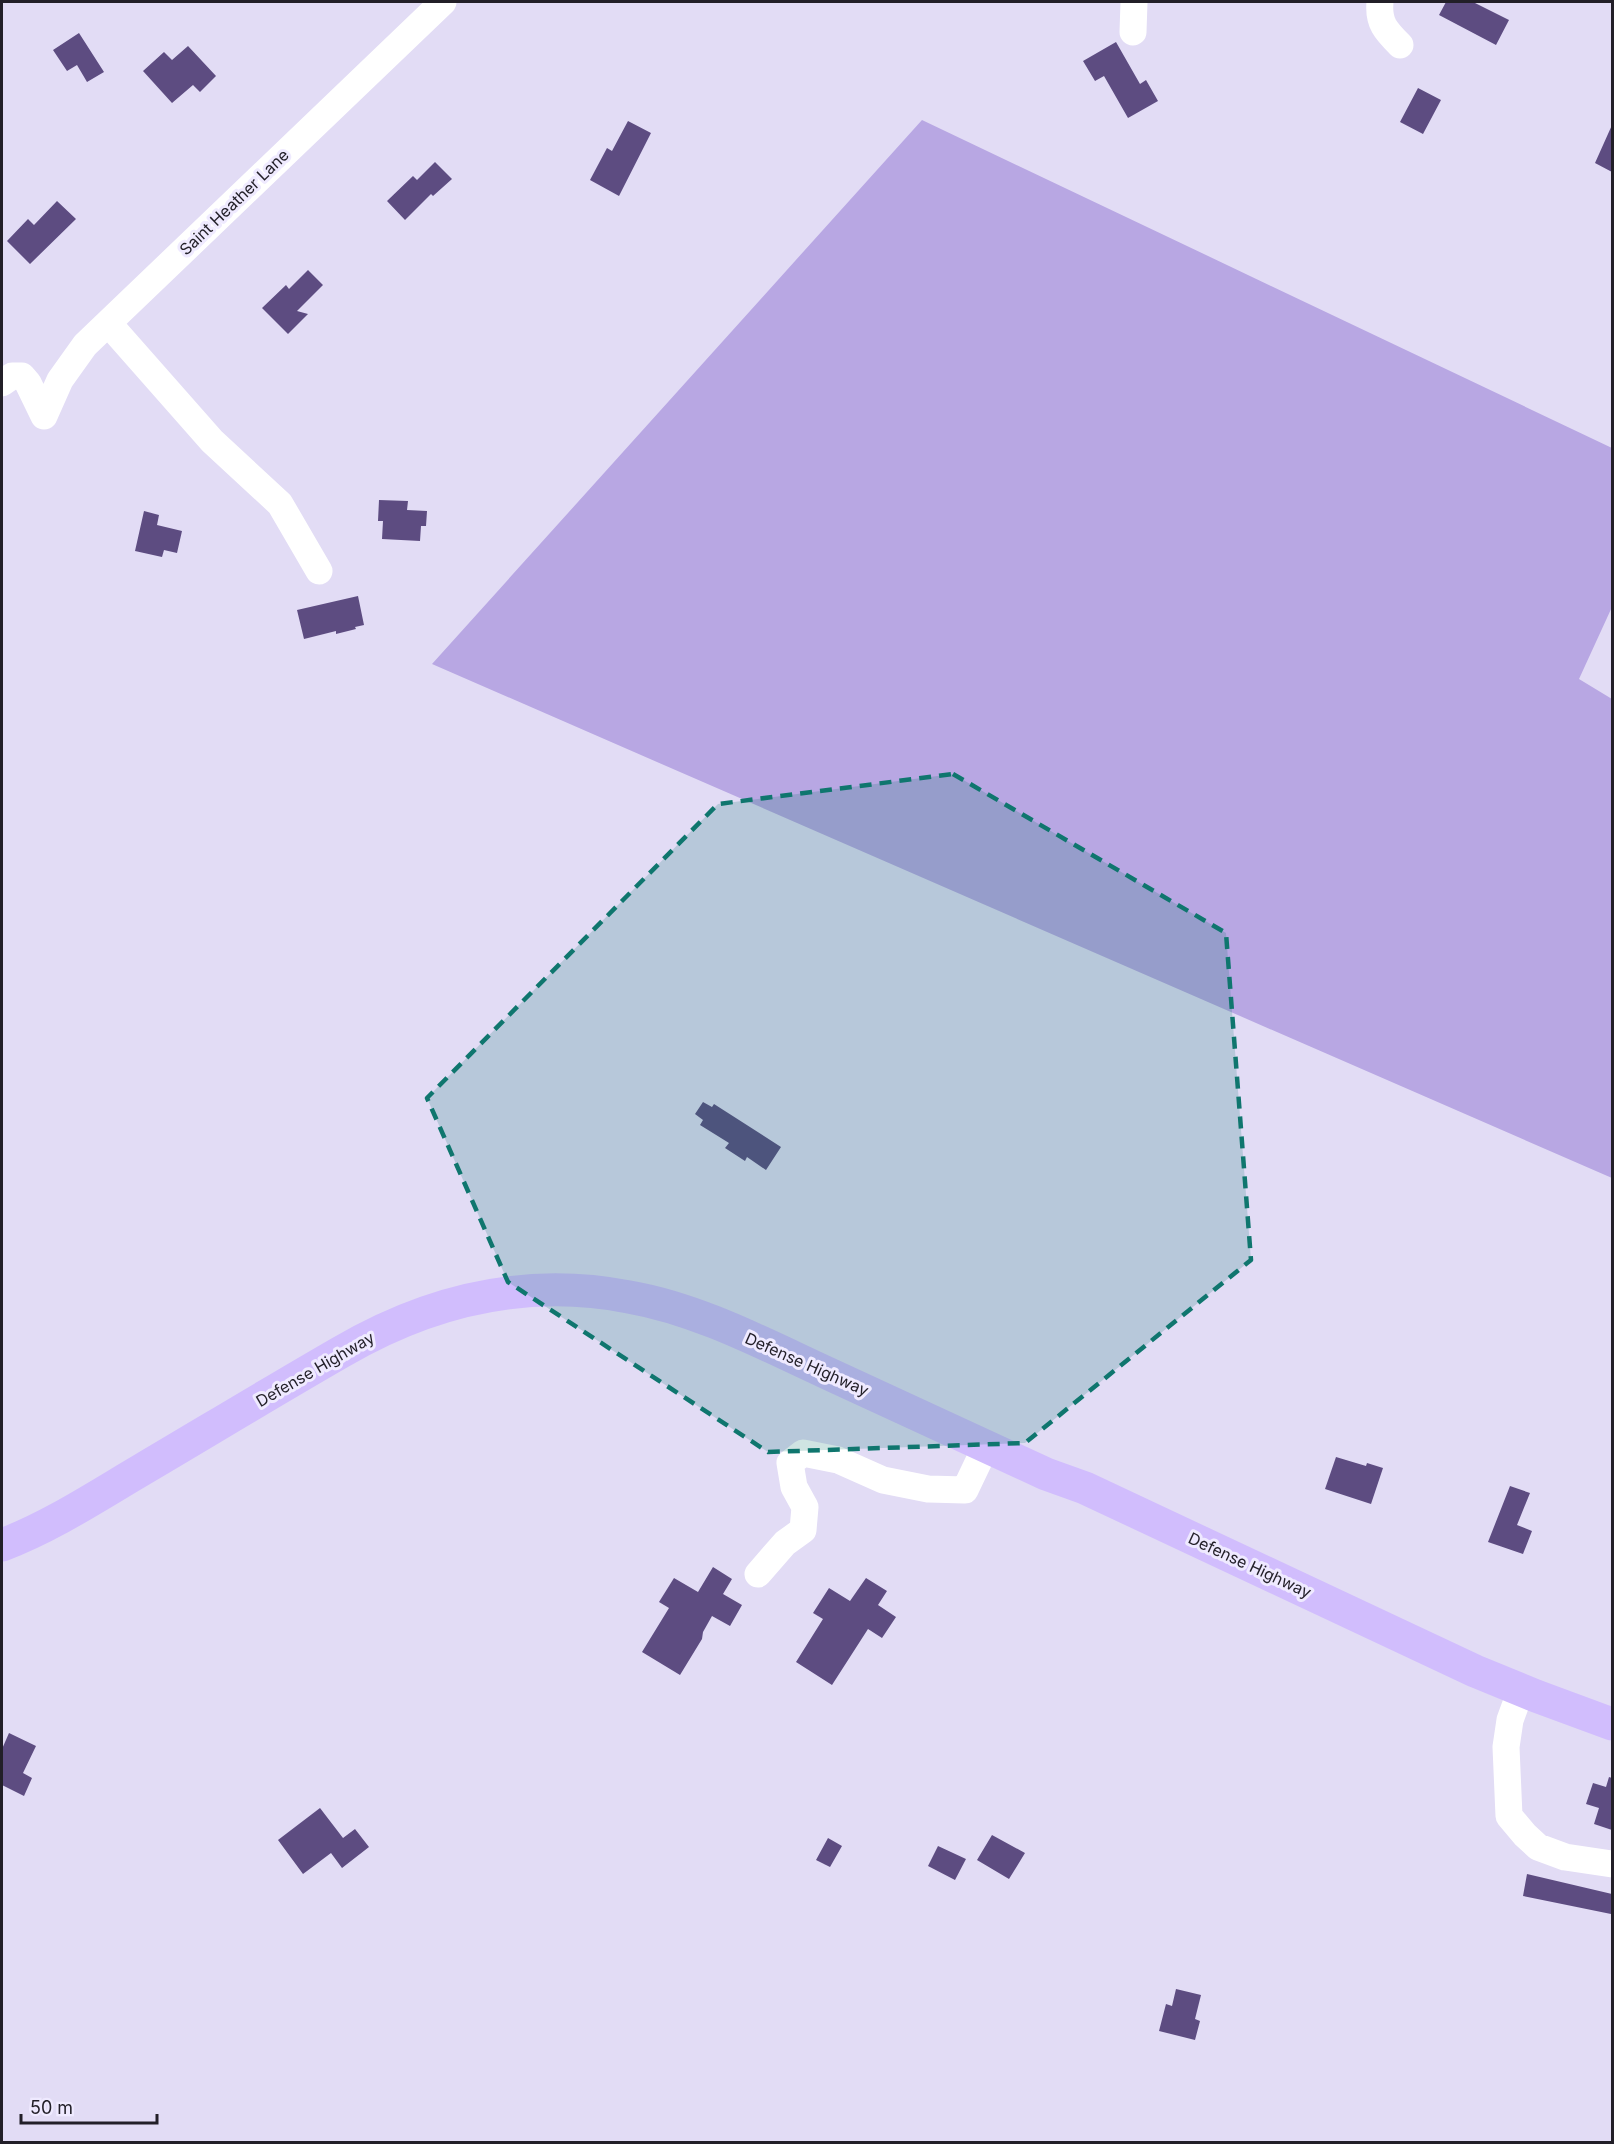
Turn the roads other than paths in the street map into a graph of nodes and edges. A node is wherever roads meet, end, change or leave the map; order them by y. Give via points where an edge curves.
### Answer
1 (443, 2) edge
2 (1134, 2) edge
3 (1380, 2) edge
4 (1133, 32) dead end
5 (1400, 45) dead end
6 (108, 323) junction
7 (2, 383) edge
8 (319, 572) dead end
9 (986, 1446) junction
10 (2, 1545) edge
11 (758, 1574) dead end
12 (1521, 1690) junction
13 (1612, 1724) edge
14 (1612, 1864) edge

1 - 6 street, Saint Heather Lane
2 - 4 street
3 - 5 street via 1379,16
6 - 7 street, Saint Heather Lane via 85,345 60,380 44,416 22,376 12,376
6 - 8 street via 212,441 280,504
9 - 10 main road, Defense Highway via 766,1345 664,1306 589,1291 549,1289 489,1294 414,1316 344,1350 67,1514
9 - 11 street via 965,1490 928,1489 883,1480 838,1460 803,1453 790,1463 794,1487 805,1507 803,1530 785,1543
9 - 12 main road, Defense Highway
12 - 13 main road, Defense Highway
12 - 14 street via 1510,1720 1506,1747 1509,1816 1538,1848 1565,1857

